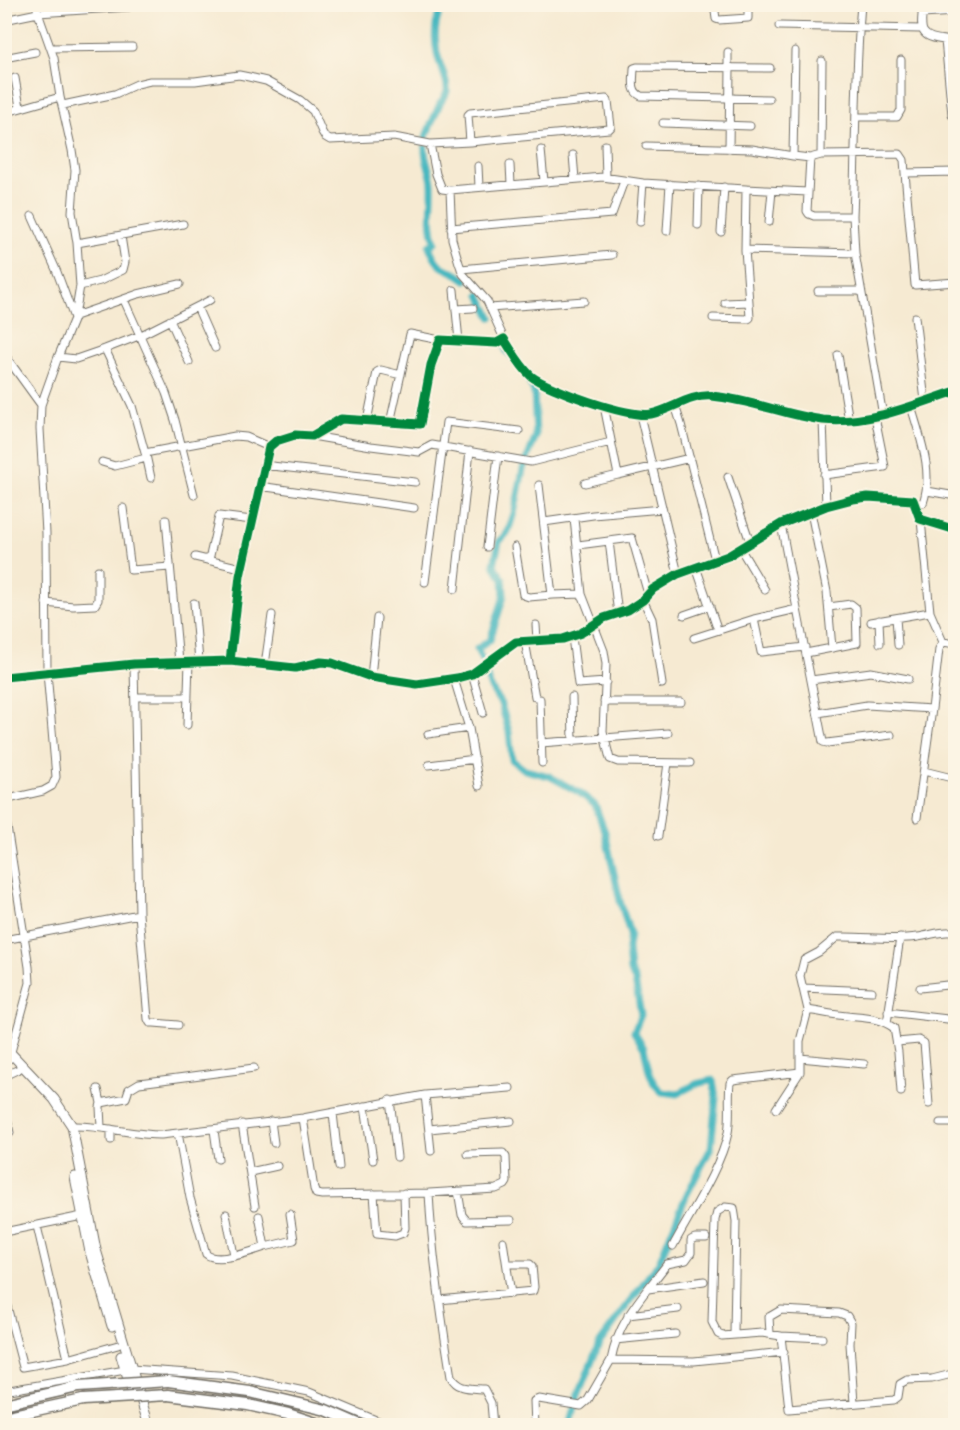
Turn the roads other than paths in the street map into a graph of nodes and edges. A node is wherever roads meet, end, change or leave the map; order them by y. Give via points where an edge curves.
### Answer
1 (36, 4) edge
2 (714, 4) edge
3 (748, 4) edge
4 (861, 4) edge
5 (923, 4) edge
6 (129, 7) dead end
7 (951, 10) edge
8 (38, 13) junction
9 (922, 14) junction
10 (4, 20) edge
11 (779, 26) dead end
12 (859, 29) junction
13 (921, 29) junction
14 (132, 47) dead end
15 (51, 48) junction
16 (795, 51) dead end
17 (35, 52) dead end
18 (728, 52) dead end
19 (4, 58) edge
20 (956, 59) edge
21 (902, 60) dead end
22 (947, 60) junction
23 (822, 61) dead end
24 (728, 67) junction
25 (770, 68) dead end
26 (15, 78) dead end
27 (60, 97) junction
28 (730, 97) junction
29 (769, 99) dead end
30 (63, 105) junction
31 (20, 107) junction
32 (4, 112) edge
33 (956, 115) edge
34 (857, 117) junction
35 (663, 123) dead end
36 (729, 125) junction
37 (750, 126) dead end
38 (470, 142) junction
39 (430, 144) junction
40 (605, 145) dead end
41 (646, 146) dead end
42 (729, 149) junction
43 (541, 150) dead end
44 (856, 153) junction
45 (573, 155) dead end
46 (821, 155) junction
47 (793, 156) junction
48 (810, 158) junction
49 (510, 165) dead end
50 (478, 166) dead end
51 (955, 172) edge
52 (905, 173) junction
53 (606, 177) junction
54 (575, 179) junction
55 (544, 181) junction
56 (624, 181) junction
57 (644, 183) junction
58 (511, 184) junction
59 (670, 184) junction
60 (699, 186) junction
61 (479, 187) junction
62 (724, 187) junction
63 (956, 188) edge
64 (746, 189) junction
65 (450, 190) junction
66 (772, 191) junction
67 (808, 192) junction
68 (32, 216) dead end
69 (853, 216) junction
70 (640, 222) dead end
71 (769, 222) dead end
72 (183, 224) dead end
73 (698, 225) dead end
74 (452, 228) junction
75 (667, 231) dead end
76 (721, 232) dead end
77 (121, 236) junction
78 (78, 243) junction
79 (745, 250) junction
80 (855, 253) junction
81 (612, 255) dead end
82 (461, 269) junction
83 (956, 282) edge
84 (180, 284) dead end
85 (80, 286) junction
86 (454, 290) dead end
87 (818, 291) dead end
88 (861, 291) junction
89 (124, 300) junction
90 (210, 300) dead end
91 (584, 301) dead end
92 (749, 302) junction
93 (725, 303) dead end
94 (197, 307) junction
95 (473, 308) dead end
96 (490, 308) junction
97 (456, 309) junction
98 (74, 317) junction
99 (915, 317) dead end
100 (713, 318) dead end
101 (170, 320) junction
102 (141, 335) junction
103 (504, 339) junction
104 (440, 340) junction
105 (459, 341) junction
106 (216, 348) dead end
107 (105, 349) junction
108 (4, 354) edge
109 (838, 355) dead end
110 (58, 357) junction
111 (189, 363) dead end
112 (401, 375) junction
113 (956, 391) edge
114 (925, 401) junction
115 (41, 405) junction
116 (675, 405) junction
117 (604, 406) junction
118 (911, 406) junction
119 (640, 415) junction
120 (883, 416) junction
121 (874, 417) junction
122 (823, 420) junction
123 (849, 420) junction
124 (367, 421) junction
125 (390, 423) junction
126 (519, 431) dead end
127 (312, 436) junction
128 (611, 442) junction
129 (181, 446) junction
130 (442, 446) junction
131 (269, 447) junction
132 (470, 451) junction
133 (146, 456) junction
134 (498, 456) junction
135 (690, 458) junction
136 (102, 462) dead end
137 (263, 465) junction
138 (652, 466) junction
139 (618, 475) junction
140 (825, 475) junction
141 (728, 477) dead end
142 (151, 478) dead end
143 (415, 482) dead end
144 (585, 483) dead end
145 (539, 485) dead end
146 (259, 486) junction
147 (927, 491) junction
148 (194, 495) dead end
149 (956, 496) edge
150 (915, 503) junction
151 (826, 506) junction
152 (123, 508) dead end
153 (414, 508) dead end
154 (662, 509) junction
155 (811, 512) junction
156 (574, 519) junction
157 (166, 520) dead end
158 (252, 520) junction
159 (921, 520) junction
160 (544, 522) junction
161 (781, 524) junction
162 (956, 530) edge
163 (609, 541) junction
164 (750, 542) junction
165 (578, 545) junction
166 (515, 547) dead end
167 (487, 548) dead end
168 (740, 548) junction
169 (195, 557) dead end
170 (209, 560) junction
171 (716, 560) junction
172 (170, 567) junction
173 (696, 567) junction
174 (241, 568) junction
175 (98, 570) dead end
176 (678, 574) junction
177 (426, 582) dead end
178 (455, 589) dead end
179 (765, 590) dead end
180 (582, 594) junction
181 (552, 595) junction
182 (646, 597) junction
183 (46, 603) junction
184 (194, 603) dead end
185 (710, 606) junction
186 (828, 607) junction
187 (797, 609) junction
188 (930, 612) junction
189 (618, 614) junction
190 (272, 615) dead end
191 (684, 615) dead end
192 (377, 618) dead end
193 (896, 618) junction
194 (754, 620) junction
195 (879, 620) junction
196 (871, 622) dead end
197 (595, 624) junction
198 (716, 625) dead end
199 (536, 626) dead end
200 (573, 637) junction
201 (694, 638) dead end
202 (537, 640) junction
203 (525, 641) junction
204 (880, 642) dead end
205 (942, 642) junction
206 (956, 644) edge
207 (898, 645) dead end
208 (832, 648) junction
209 (806, 650) junction
210 (189, 661) junction
211 (199, 661) junction
212 (230, 661) junction
213 (178, 662) junction
214 (134, 664) junction
215 (265, 665) junction
216 (47, 672) junction
217 (472, 674) junction
218 (5, 675) edge
219 (371, 677) junction
220 (454, 679) junction
221 (908, 679) dead end
222 (811, 680) junction
223 (606, 682) junction
224 (662, 684) dead end
225 (135, 697) junction
226 (188, 697) junction
227 (572, 697) dead end
228 (604, 702) junction
229 (681, 702) dead end
230 (932, 709) junction
231 (483, 713) dead end
232 (818, 713) junction
233 (187, 725) dead end
234 (469, 728) junction
235 (668, 733) dead end
236 (428, 735) dead end
237 (891, 735) dead end
238 (604, 738) junction
239 (573, 742) junction
240 (542, 743) junction
241 (475, 759) junction
242 (668, 763) junction
243 (690, 763) dead end
244 (542, 764) dead end
245 (429, 765) dead end
246 (924, 771) junction
247 (956, 779) edge
248 (479, 786) dead end
249 (4, 800) edge
250 (4, 808) edge
251 (917, 818) dead end
252 (658, 836) dead end
253 (139, 914) junction
254 (956, 932) edge
255 (25, 937) junction
256 (900, 938) junction
257 (4, 940) edge
258 (956, 984) edge
259 (803, 988) junction
260 (920, 988) dead end
261 (872, 991) dead end
262 (808, 1010) junction
263 (888, 1012) junction
264 (956, 1020) edge
265 (887, 1023) junction
266 (178, 1025) dead end
267 (897, 1042) junction
268 (8, 1053) edge
269 (800, 1058) junction
270 (864, 1064) dead end
271 (255, 1068) dead end
272 (19, 1069) junction
273 (800, 1072) junction
274 (4, 1076) edge
275 (510, 1088) dead end
276 (98, 1089) dead end
277 (901, 1092) dead end
278 (425, 1095) junction
279 (390, 1100) junction
280 (101, 1103) junction
281 (929, 1104) dead end
282 (4, 1105) edge
283 (365, 1106) junction
284 (776, 1109) dead end
285 (333, 1113) junction
286 (303, 1118) junction
287 (271, 1121) junction
288 (511, 1121) dead end
289 (940, 1123) dead end
290 (956, 1123) edge
291 (242, 1124) junction
292 (72, 1126) junction
293 (101, 1127) junction
294 (111, 1129) junction
295 (429, 1129) junction
296 (214, 1130) junction
297 (9, 1133) dead end
298 (178, 1133) junction
299 (111, 1140) dead end
300 (274, 1143) dead end
301 (431, 1151) dead end
302 (468, 1154) dead end
303 (397, 1157) dead end
304 (218, 1159) dead end
305 (373, 1160) dead end
306 (277, 1166) dead end
307 (339, 1167) dead end
308 (249, 1172) junction
309 (458, 1191) junction
310 (404, 1193) junction
311 (429, 1193) junction
312 (374, 1194) junction
313 (255, 1206) dead end
314 (226, 1214) dead end
315 (290, 1214) dead end
316 (85, 1216) junction
317 (259, 1216) dead end
318 (511, 1220) dead end
319 (37, 1226) junction
320 (4, 1232) edge
321 (706, 1238) dead end
322 (503, 1241) dead end
323 (673, 1246) dead end
324 (265, 1247) junction
325 (234, 1255) junction
326 (507, 1264) junction
327 (704, 1281) dead end
328 (648, 1289) junction
329 (511, 1294) junction
330 (4, 1295) edge
331 (439, 1300) junction
332 (678, 1309) dead end
333 (628, 1315) junction
334 (770, 1333) junction
335 (734, 1334) junction
336 (675, 1335) dead end
337 (782, 1336) junction
338 (822, 1338) dead end
339 (615, 1340) junction
340 (118, 1346) junction
341 (784, 1352) junction
342 (68, 1359) junction
343 (611, 1360) junction
344 (128, 1370) junction
345 (956, 1373) edge
346 (4, 1391) edge
347 (855, 1403) junction
348 (4, 1404) edge
349 (4, 1417) edge
350 (143, 1425) edge
351 (149, 1425) edge
352 (325, 1425) edge
353 (363, 1425) edge
354 (390, 1425) edge
355 (493, 1425) edge
356 (535, 1425) edge

1 - 8 street
2 - 3 street via 719,20 748,18
4 - 12 street
5 - 9 street
6 - 8 street
7 - 9 street
8 - 10 street
8 - 15 street
9 - 13 street
11 - 12 street
12 - 13 street
12 - 34 street
13 - 22 street via 932,39 945,39
14 - 15 street
15 - 27 street
16 - 47 street
17 - 19 street
18 - 24 street
20 - 22 street
21 - 34 street via 899,114 892,118
22 - 33 street via 952,115
23 - 46 street
24 - 25 street
24 - 28 street
24 - 28 street via 640,66 634,68 633,87 641,96
26 - 31 street
27 - 30 street
27 - 31 street
28 - 29 street
28 - 36 street
30 - 39 street via 115,94 150,81 195,81 239,75 266,81 300,100 313,111 330,140 394,137
30 - 78 street via 75,170 72,212
31 - 32 street
34 - 44 street
35 - 36 street
36 - 37 street
36 - 42 street
38 - 38 street via 470,113 608,101 609,129
38 - 39 street
39 - 65 street via 442,189
40 - 53 street
41 - 42 street
42 - 47 street
43 - 55 street
44 - 46 street
44 - 52 street via 900,154
44 - 69 street
45 - 54 street
46 - 48 street
47 - 48 street
48 - 67 street
49 - 58 street
50 - 61 street
51 - 52 street
51 - 63 street
52 - 83 street via 915,285
53 - 54 street
53 - 56 street
54 - 55 street
55 - 58 street
56 - 57 street
56 - 74 street via 612,214
57 - 59 street
57 - 70 street
58 - 61 street
59 - 60 street
59 - 75 street
60 - 62 street
60 - 73 street
61 - 65 street
62 - 64 street
62 - 76 street
64 - 66 street
64 - 79 street
65 - 74 street
66 - 67 street
66 - 71 street
67 - 69 street via 809,214
68 - 98 street
69 - 80 street
72 - 77 street
74 - 82 street
77 - 78 street
77 - 85 street via 123,270
78 - 85 street
79 - 80 street
79 - 92 street
80 - 88 street
81 - 82 street
82 - 96 street
84 - 89 street
85 - 98 street
86 - 97 street
87 - 88 street
88 - 120 street
89 - 98 street
89 - 102 street
90 - 94 street
91 - 96 street
92 - 93 street
92 - 100 street via 748,319
94 - 101 street
94 - 106 street
95 - 97 street
96 - 103 street
97 - 105 street
98 - 110 street
99 - 114 street
101 - 102 street
101 - 111 street
102 - 107 street
102 - 129 street via 166,393
103 - 105 street via 497,343
103 - 117 street via 531,376 552,388
104 - 105 street
104 - 112 street via 410,334
104 - 125 street via 420,424
107 - 110 street via 76,359
107 - 133 street via 132,406
108 - 115 street
109 - 123 street
110 - 115 street
112 - 124 street via 377,372
112 - 125 street
113 - 114 street
114 - 118 street
115 - 183 street
116 - 119 street via 651,415
116 - 122 street via 708,396 747,401
116 - 135 street
117 - 119 street
117 - 128 street
118 - 120 street
118 - 147 street via 927,463
119 - 138 street
120 - 121 street
121 - 123 street
121 - 140 street via 885,467
122 - 123 street
122 - 140 street
124 - 125 street
124 - 127 street via 341,419
126 - 130 street via 446,422
127 - 130 street via 418,452 432,445
127 - 131 street via 295,435
128 - 134 street via 531,462
128 - 139 street
129 - 131 street via 242,436
129 - 133 street
129 - 148 street
130 - 132 street
130 - 177 street
131 - 137 street
132 - 134 street
132 - 178 street
133 - 136 street via 115,466
133 - 142 street
134 - 167 street
135 - 138 street
135 - 171 street
137 - 143 street
137 - 146 street
138 - 139 street
138 - 154 street
139 - 144 street
140 - 151 street
141 - 164 street
145 - 160 street
146 - 153 street
146 - 158 street
147 - 149 street
147 - 150 street via 923,503
150 - 151 street via 868,497
150 - 159 street
151 - 155 street
152 - 172 street via 132,570
154 - 156 street
154 - 176 street
155 - 161 street
155 - 186 street
156 - 160 street
156 - 165 street
157 - 172 street
158 - 170 street via 219,516
158 - 174 street
159 - 162 street
159 - 188 street
160 - 181 street
161 - 164 street
161 - 187 street
163 - 165 street
163 - 182 street via 628,537 634,541
163 - 189 street
164 - 168 street
165 - 180 street
166 - 181 street via 523,595
168 - 171 street
168 - 179 street
169 - 170 street
170 - 174 street
171 - 173 street
172 - 213 street
173 - 176 street
173 - 185 street
174 - 212 street
175 - 183 street via 95,604
176 - 182 street
180 - 181 street
180 - 197 street
182 - 189 street
182 - 224 street
183 - 216 street
184 - 211 street
185 - 191 street
185 - 198 street
186 - 208 street
186 - 208 street via 851,604 856,608 857,643
187 - 194 street
187 - 209 street
188 - 193 street
188 - 205 street
189 - 197 street
190 - 215 street
192 - 219 street
193 - 195 street
193 - 207 street
194 - 201 street
194 - 209 street via 761,652
195 - 196 street
195 - 204 street
197 - 200 street
197 - 223 street via 604,651
199 - 202 street
200 - 202 street
200 - 223 street via 578,684
202 - 203 street
203 - 217 street via 516,642
203 - 240 street
205 - 206 street
205 - 230 street
208 - 209 street
209 - 222 street
210 - 211 street
210 - 213 street
210 - 226 street
211 - 212 street
212 - 215 street
213 - 214 street
214 - 216 street
214 - 225 street
215 - 219 street via 296,668 332,663
216 - 218 street
216 - 249 street via 56,777 52,786 43,791
217 - 220 street
217 - 231 street
219 - 220 street via 417,684
220 - 234 street
221 - 222 street via 871,672
222 - 232 street
223 - 228 street
225 - 226 street
225 - 253 street
226 - 233 street
227 - 239 street
228 - 229 street
228 - 238 street
230 - 232 street via 867,705
230 - 246 street
232 - 237 street via 825,743
234 - 236 street
234 - 241 street
235 - 238 street
238 - 239 street
238 - 242 street via 614,761
239 - 240 street
240 - 244 street
241 - 245 street
241 - 248 street
242 - 243 street
242 - 252 street
246 - 247 street
246 - 251 street
250 - 255 street
253 - 255 street
253 - 266 street via 148,1019 150,1023
254 - 256 street
255 - 257 street
255 - 268 street via 30,983
256 - 259 street via 837,936 804,960 800,976
256 - 263 street
258 - 260 street
259 - 261 street
259 - 262 street
262 - 265 street via 864,1016
262 - 269 street
263 - 264 street
263 - 265 street
265 - 267 street via 894,1028
267 - 277 street
267 - 281 street via 924,1042
268 - 272 main road
268 - 292 main road via 54,1099
269 - 270 street
269 - 273 street
271 - 280 street via 139,1083 129,1089 126,1098
272 - 274 street
272 - 316 main road via 66,1125
273 - 284 street
273 - 323 street via 730,1083 731,1107 722,1156
275 - 278 street
276 - 280 street
278 - 279 street
278 - 295 street
279 - 283 street
279 - 303 street
280 - 293 street
282 - 297 street
283 - 285 street
283 - 305 street
285 - 286 street
285 - 307 street
286 - 287 street
286 - 312 street via 316,1194
287 - 291 street
287 - 300 street
288 - 295 street
289 - 290 street
291 - 296 street
291 - 308 street
292 - 293 street
292 - 316 main road
293 - 294 street
294 - 298 street via 142,1135
294 - 299 street
295 - 301 street
296 - 298 street
296 - 304 street
298 - 325 street via 206,1254 219,1259
302 - 309 street via 503,1153 507,1182 496,1189
306 - 308 street
308 - 313 street
309 - 311 street
309 - 318 street via 462,1215 467,1221
310 - 311 street
310 - 312 street
310 - 312 street via 405,1228 395,1236 376,1234
311 - 331 street
314 - 325 street
315 - 324 street via 294,1240
316 - 319 street
316 - 340 main road via 98,1286
316 - 344 main road
317 - 324 street
319 - 320 street
319 - 342 street
321 - 328 street via 691,1240 689,1258 667,1264
322 - 326 street
324 - 325 street
326 - 329 street
326 - 329 street via 532,1266 533,1291
327 - 328 street
328 - 333 street
329 - 331 street
330 - 342 street via 23,1367
331 - 355 street via 455,1384 484,1389 491,1403
332 - 333 street
333 - 339 street
334 - 335 street
334 - 337 street
334 - 347 street via 769,1317 781,1310 847,1316 851,1323
335 - 335 street via 718,1334 712,1322 715,1220 717,1212 725,1207 734,1209 736,1221
336 - 339 street
337 - 338 street
337 - 341 street
339 - 343 street
340 - 342 street
340 - 344 main road
341 - 343 street via 694,1361
341 - 347 street via 789,1409
343 - 356 street via 581,1406 534,1401
344 - 346 street
344 - 350 main road
344 - 351 main road
344 - 354 street via 232,1376 269,1383 309,1392
345 - 347 street via 906,1380 900,1384 894,1400
348 - 353 highway, bridge via 78,1387 168,1382 250,1392 326,1410
349 - 352 highway, bridge via 83,1400 168,1395 248,1405

